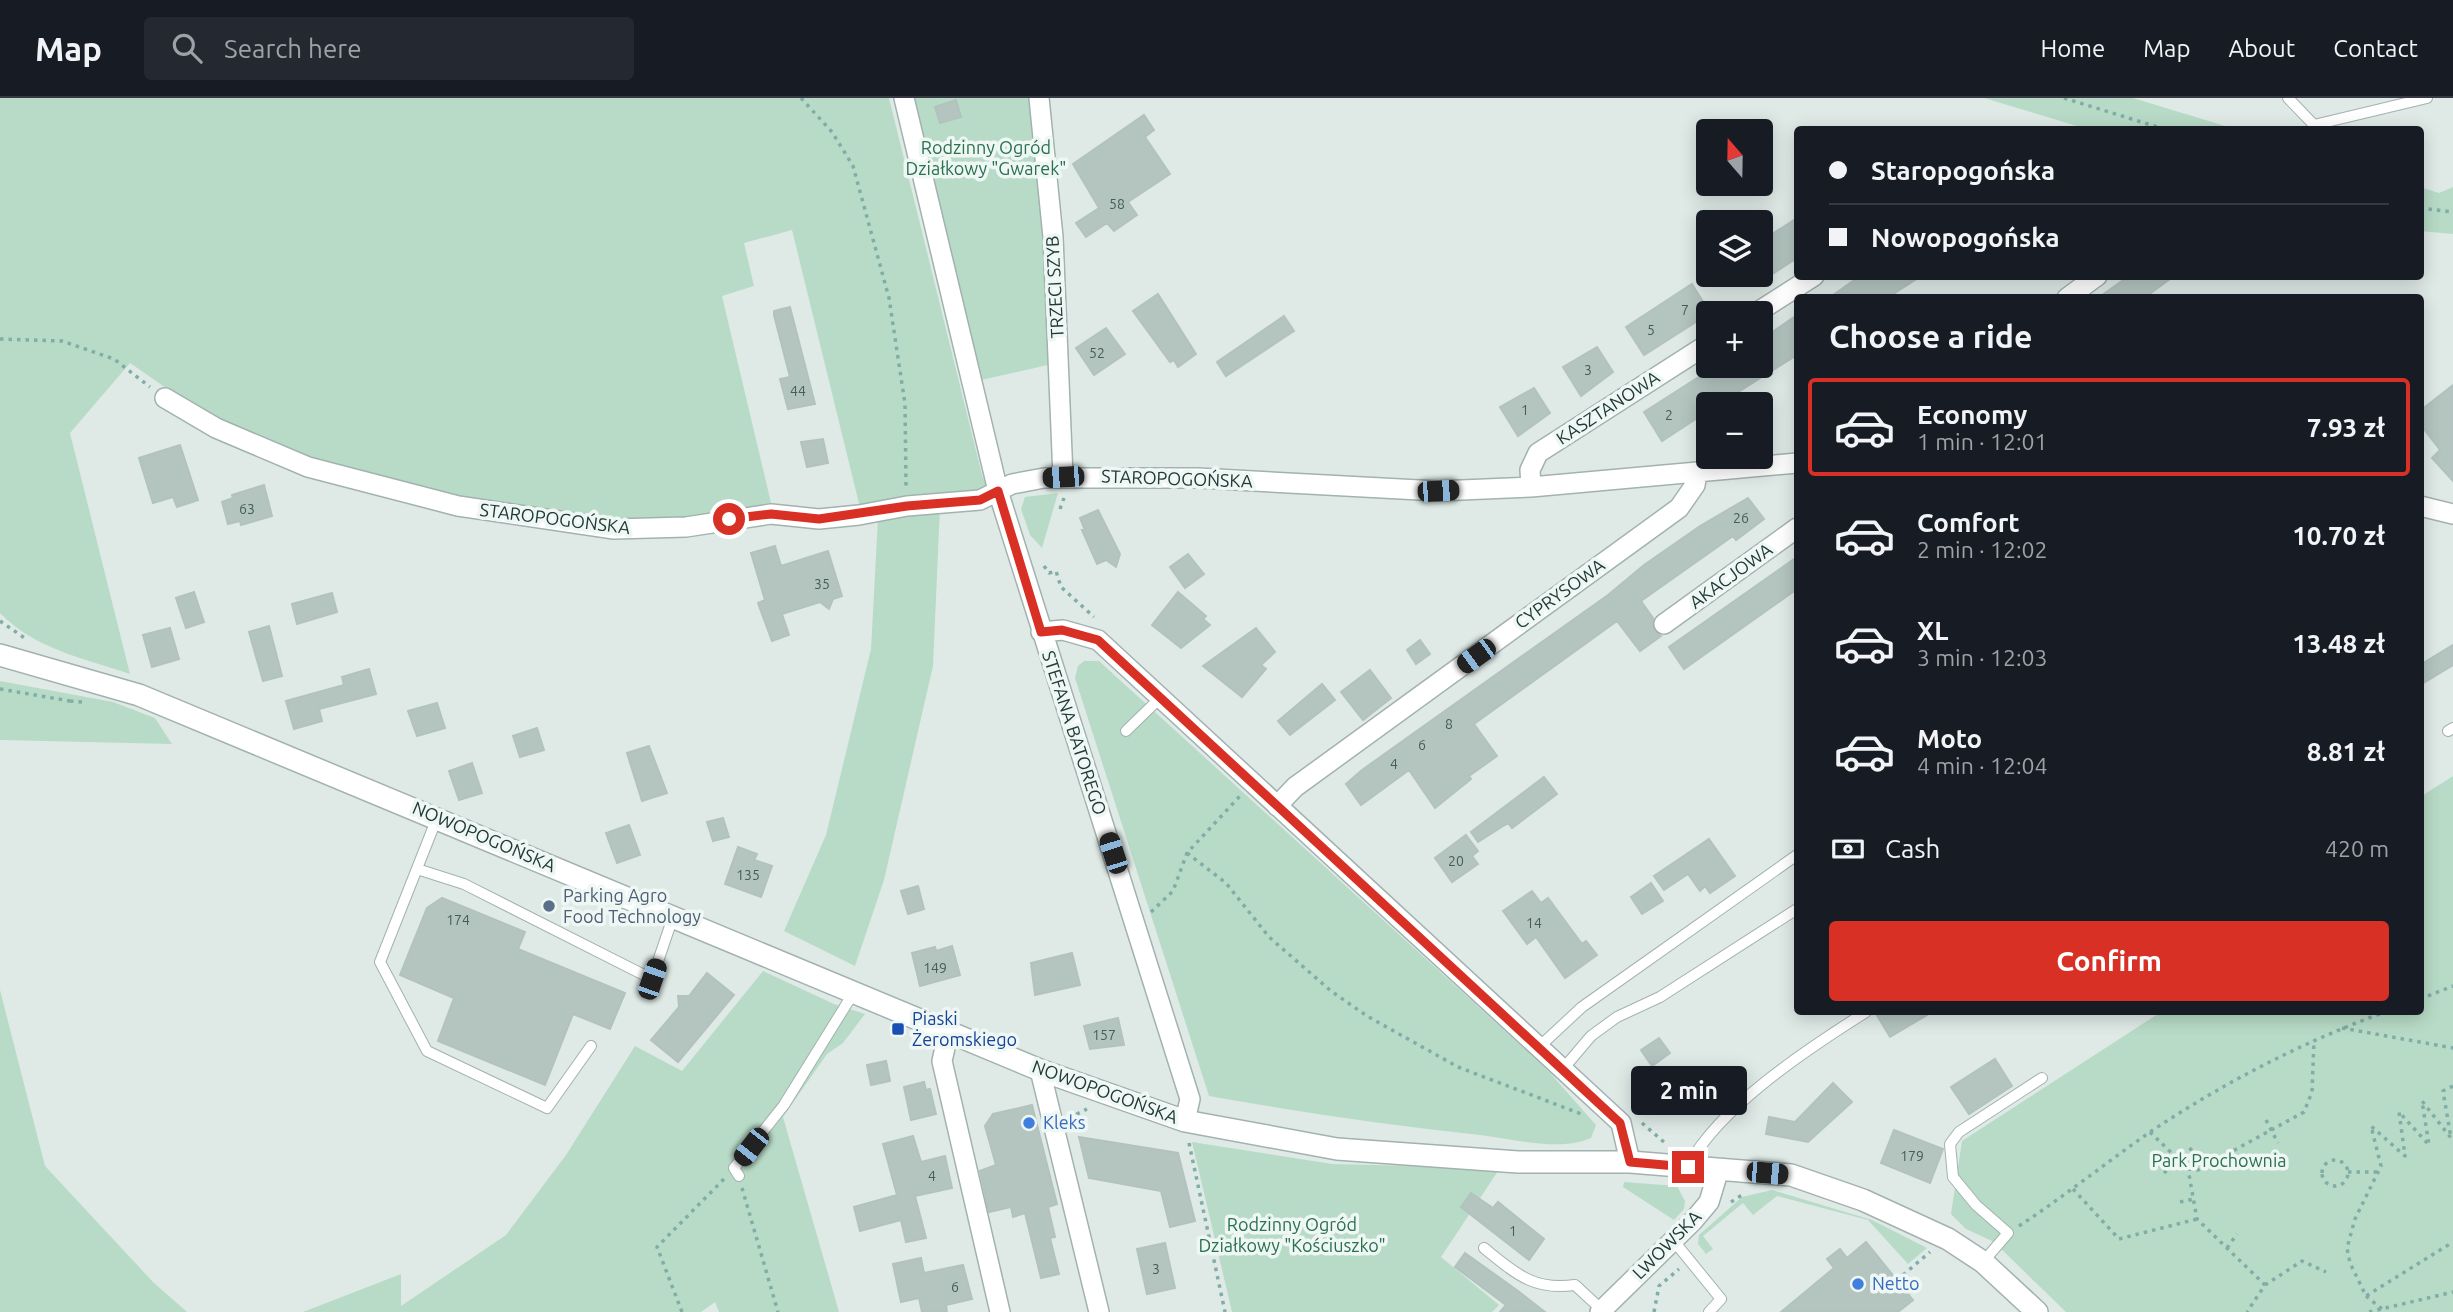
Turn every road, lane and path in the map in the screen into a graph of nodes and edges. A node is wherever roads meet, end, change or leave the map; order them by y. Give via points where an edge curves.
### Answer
1 (801, 98) edge
2 (904, 98) edge
3 (1040, 98) edge
4 (2064, 98) edge
5 (2288, 98) edge
6 (2427, 98) edge
7 (2153, 126) edge
8 (2424, 208) edge
9 (2453, 212) edge
10 (1808, 280) edge
11 (2092, 280) edge
12 (2072, 294) edge
13 (1773, 302) edge
14 (0, 339) edge
15 (1696, 352) edge
16 (165, 398) joint
17 (1794, 463) edge
18 (1697, 474) junction
19 (1063, 477) junction
20 (1531, 487) junction
21 (998, 491) junction
22 (907, 506) junction
23 (2424, 507) edge
24 (2453, 514) edge
25 (1794, 530) edge
26 (1664, 624) dead end
27 (1041, 632) junction
28 (0, 655) edge
29 (1159, 699) junction
30 (1126, 731) dead end
31 (1246, 789) dead end
32 (1277, 806) junction
33 (438, 817) junction
34 (1187, 853) junction
35 (1794, 857) edge
36 (417, 869) junction
37 (1794, 911) edge
38 (673, 916) junction
39 (1145, 916) dead end
40 (2453, 986) edge
41 (855, 992) junction
42 (2424, 997) edge
43 (1861, 1015) edge
44 (2377, 1015) edge
45 (2342, 1028) junction
46 (949, 1030) junction
47 (2314, 1039) junction
48 (591, 1046) dead end
49 (1539, 1047) junction
50 (2453, 1048) edge
51 (1563, 1069) junction
52 (1040, 1070) junction
53 (2042, 1078) dead end
54 (2453, 1086) edge
55 (2199, 1100) junction
56 (2202, 1105) dead end
57 (1591, 1113) dead end
58 (1185, 1121) junction
59 (2266, 1121) dead end
60 (2271, 1130) junction
61 (2150, 1132) junction
62 (2278, 1143) dead end
63 (2192, 1148) dead end
64 (2179, 1160) junction
65 (1630, 1162) junction
66 (1688, 1167) junction
67 (1719, 1169) junction
68 (2188, 1169) junction
69 (2198, 1170) junction
70 (736, 1172) junction
71 (2164, 1172) dead end
72 (2348, 1172) junction
73 (2378, 1172) junction
74 (2193, 1183) junction
75 (2073, 1189) junction
76 (1755, 1191) dead end
77 (2194, 1199) junction
78 (2180, 1202) dead end
79 (1729, 1203) dead end
80 (2197, 1219) junction
81 (2008, 1233) junction
82 (2237, 1234) dead end
83 (1672, 1240) junction
84 (2453, 1242) edge
85 (1484, 1248) dead end
86 (2227, 1248) junction
87 (1930, 1252) dead end
88 (1690, 1259) junction
89 (1983, 1262) junction
90 (2326, 1272) dead end
91 (1903, 1275) dead end
92 (2265, 1285) junction
93 (2453, 1292) edge
94 (2366, 1296) junction
95 (1608, 1309) edge
96 (2382, 1309) junction
97 (682, 1312) edge
98 (778, 1312) edge
99 (1000, 1312) edge
100 (1099, 1312) edge
101 (1225, 1312) edge
102 (1654, 1312) edge
103 (1709, 1312) edge
104 (2036, 1312) edge
105 (2247, 1312) edge
106 (2369, 1312) edge

1 - 22 path via 832,132 853,166 890,298 905,404
2 - 21 street, STEFANA BATOREGO
3 - 19 street, TRZECI SZYB via 1053,237
4 - 7 path
5 - 6 lane via 2314,125
8 - 9 path
10 - 13 street
11 - 12 street
14 - 16 path via 62,341 114,359
15 - 20 street, KASZTANOWA via 1538,453
16 - 22 street, STAROPOGOŃSKA via 216,428 308,467 458,506 538,520 652,530 771,514 819,519
17 - 18 street, STAROPOGOŃSKA
18 - 20 street, STAROPOGOŃSKA
18 - 32 street, CYPRYSOWA via 1679,508 1295,787
19 - 20 street, STAROPOGOŃSKA via 1198,478 1438,491
19 - 21 street, STAROPOGOŃSKA via 1012,484
21 - 22 street, STAROPOGOŃSKA via 980,500
21 - 27 street, STEFANA BATOREGO
23 - 24 street
25 - 26 street, AKACJOWA
27 - 29 street via 1062,630 1098,640
27 - 58 street, STEFANA BATOREGO via 1190,1099
28 - 33 street, NOWOPOGOŃSKA via 139,695
29 - 30 lane
29 - 32 street
31 - 34 path
32 - 49 street
33 - 36 lane
33 - 38 street, NOWOPOGOŃSKA
34 - 39 path via 1173,891
34 - 57 path via 1226,883 1285,952 1367,1016 1458,1067 1582,1116
35 - 49 lane via 1582,1007
36 - 38 lane via 464,884 652,979
36 - 48 lane via 380,962 427,1051 547,1108
37 - 51 lane via 1660,997 1616,1017 1591,1036
38 - 41 street, NOWOPOGOŃSKA
40 - 42 path
41 - 46 street, NOWOPOGOŃSKA
41 - 70 lane
43 - 66 lane via 1766,1083 1699,1147
44 - 45 path
45 - 47 path
45 - 50 path
46 - 52 street, NOWOPOGOŃSKA
46 - 99 street via 942,1061
47 - 55 path
47 - 60 path via 2308,1107
49 - 51 street
51 - 65 street via 1620,1123
52 - 58 street, NOWOPOGOŃSKA
52 - 100 street
53 - 81 lane via 1959,1132 1950,1144 1953,1177
54 - 73 path via 2443,1091 2451,1138 2422,1101 2429,1145 2399,1112 2406,1156 2371,1125 2381,1166
55 - 56 path
55 - 61 path
58 - 65 street, NOWOPOGOŃSKA via 1337,1149 1518,1162
58 - 101 path
59 - 60 path
60 - 62 path
60 - 69 path
61 - 64 path
61 - 75 path
63 - 64 path
64 - 68 path
64 - 71 path
65 - 66 street, NOWOPOGOŃSKA
66 - 67 street, NOWOPOGOŃSKA
67 - 83 street, LWOWSKA via 1709,1202
67 - 89 street, NOWOPOGOŃSKA via 1791,1175 1863,1200 1948,1239
68 - 69 path
68 - 74 path
69 - 74 path
70 - 97 path via 657,1247
70 - 98 path
72 - 72 path via 2345,1164 2335,1159 2325,1164 2322,1173 2326,1183 2337,1186 2346,1181
72 - 73 path
73 - 94 path via 2347,1248
74 - 77 path
75 - 80 path via 2119,1239
75 - 81 path
76 - 79 path
77 - 78 path
77 - 80 path
80 - 86 path
81 - 89 lane
82 - 86 path
83 - 88 lane
83 - 95 street, LWOWSKA
84 - 94 path
85 - 95 lane via 1525,1281 1576,1285
86 - 92 path
87 - 91 path
88 - 102 path via 1658,1286
88 - 103 lane via 1721,1299
89 - 104 street, NOWOPOGOŃSKA
90 - 92 path via 2302,1261
92 - 105 path
93 - 96 path
94 - 96 path
96 - 106 path

